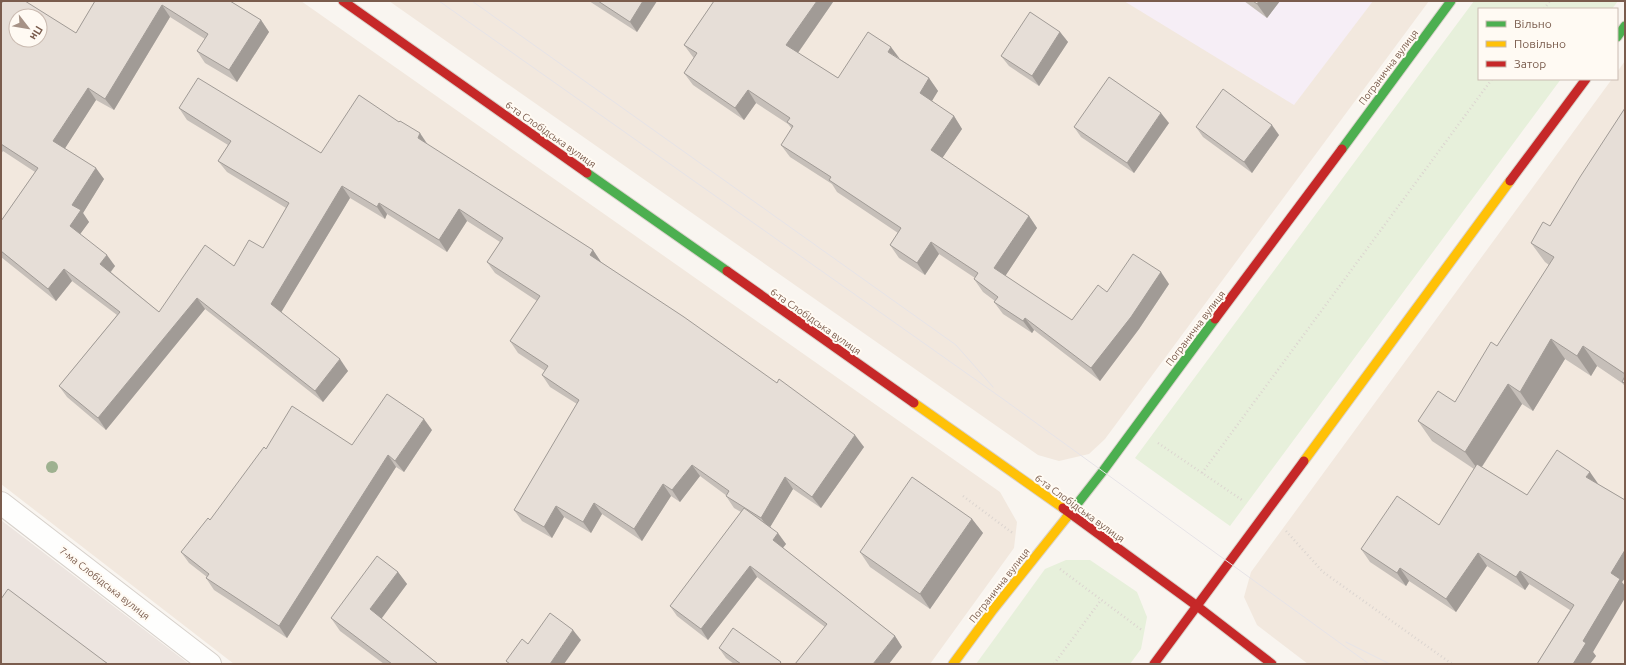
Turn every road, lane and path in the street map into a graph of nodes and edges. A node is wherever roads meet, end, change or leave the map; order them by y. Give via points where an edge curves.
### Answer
1 (343, 1) edge
2 (1451, 1) edge
3 (1625, 26) edge
4 (1618, 36) edge
5 (1491, 80) edge
6 (1585, 80) edge
7 (1158, 442) dead end
8 (1202, 473) junction
9 (963, 496) dead end
10 (1245, 502) dead end
11 (1, 503) edge
12 (1070, 513) junction
13 (1284, 529) dead end
14 (1014, 534) dead end
15 (1055, 565) dead end
16 (1101, 600) junction
17 (1197, 606) junction
18 (1143, 631) dead end
19 (210, 664) edge
20 (952, 664) edge
21 (1054, 664) edge
22 (1154, 664) edge
23 (1272, 664) edge
24 (1452, 664) edge

1 - 12 main road, 6-та Слобідська вулиця
2 - 12 main road, Погранична вулиця
3 - 4 main road
5 - 8 path
6 - 17 main road
7 - 8 path
8 - 10 path
9 - 14 path
11 - 19 street, 7-ма Слобідська вулиця
12 - 17 main road, 6-та Слобідська вулиця
12 - 20 main road, Погранична вулиця
13 - 24 path via 1323,572
15 - 16 path
16 - 18 path
16 - 21 path
17 - 22 main road
17 - 23 main road, 6-та Слобідська вулиця

